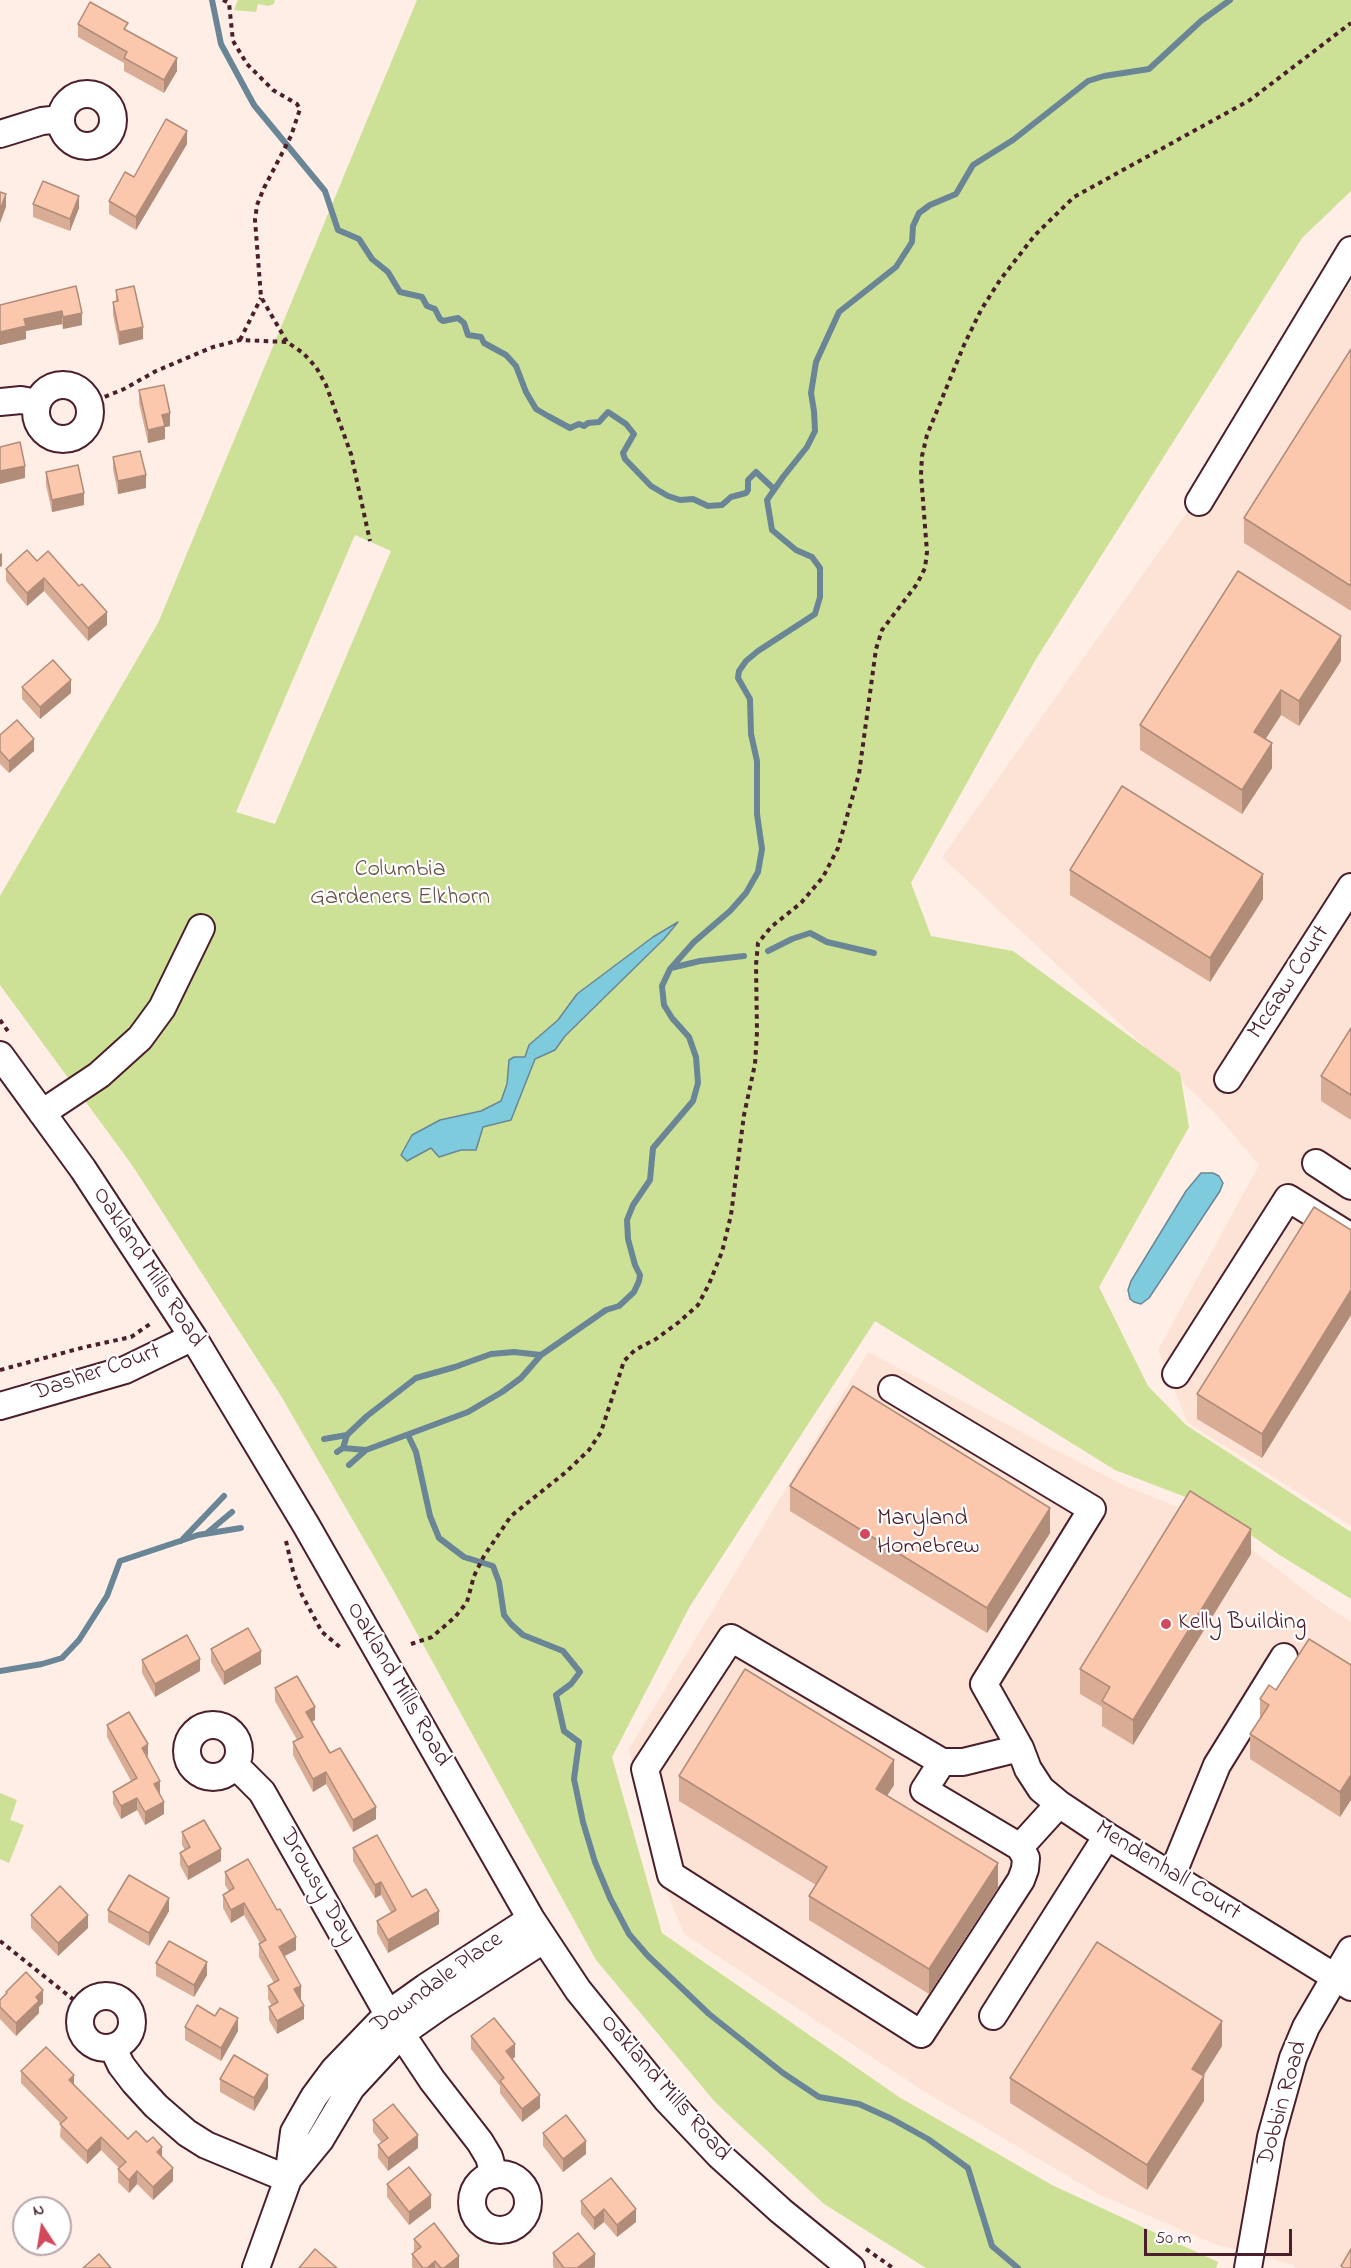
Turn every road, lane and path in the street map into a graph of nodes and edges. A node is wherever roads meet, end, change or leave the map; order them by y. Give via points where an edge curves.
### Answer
1 (223, 0) edge
2 (1351, 23) edge
3 (61, 119) dead end
4 (0, 134) edge
5 (1351, 250) edge
6 (261, 297) junction
7 (240, 340) junction
8 (286, 342) junction
9 (87, 399) junction
10 (0, 402) edge
11 (37, 403) junction
12 (1199, 502) dead end
13 (370, 541) dead end
14 (1351, 887) edge
15 (201, 928) dead end
16 (0, 1020) edge
17 (7, 1047) edge
18 (1228, 1079) dead end
19 (42, 1113) junction
20 (1316, 1163) dead end
21 (1351, 1186) edge
22 (1351, 1237) edge
23 (153, 1322) dead end
24 (193, 1337) junction
25 (0, 1370) edge
26 (1176, 1374) dead end
27 (892, 1389) dead end
28 (0, 1406) edge
29 (286, 1540) dead end
30 (411, 1644) dead end
31 (340, 1648) dead end
32 (1284, 1658) dead end
33 (1020, 1748) junction
34 (942, 1762) junction
35 (236, 1766) dead end
36 (1059, 1804) junction
37 (1107, 1836) junction
38 (1020, 1847) junction
39 (1172, 1875) junction
40 (537, 1930) junction
41 (0, 1941) edge
42 (1351, 1950) edge
43 (1343, 1982) edge
44 (84, 2008) junction
45 (993, 2016) dead end
46 (395, 2024) junction
47 (113, 2048) junction
48 (494, 2175) dead end
49 (288, 2179) junction
50 (857, 2242) dead end
51 (256, 2268) edge
52 (851, 2268) edge
53 (893, 2268) edge
54 (1248, 2268) edge

1 - 6 path via 229,3 233,40 247,64 300,109 257,205
2 - 30 path via 1250,99 1074,197 1035,235 981,310 925,446 921,475 925,568 882,630 876,649 859,774 838,848 823,877 758,943 754,1064 731,1215 710,1284 698,1305 685,1317 624,1361 601,1432 589,1450 511,1516 484,1556 466,1602 455,1617 432,1637
3 - 4 street
5 - 12 street
6 - 7 path
6 - 8 path
7 - 8 path
7 - 9 path via 189,356 102,398
8 - 13 path via 310,360 326,385 351,454
9 - 11 street via 65,384 48,389
9 - 11 street via 87,424 82,432 65,439 48,435 42,428
10 - 11 street
14 - 18 street, McGaw Court
15 - 19 street via 162,1008 140,1038 99,1075
16 - 17 path
17 - 19 street, Oakland Mills Road
19 - 24 street, Oakland Mills Road
20 - 21 street
22 - 26 street via 1288,1198
23 - 25 path via 131,1337
24 - 28 street, Dasher Court via 125,1370
24 - 40 street, Oakland Mills Road via 306,1525
27 - 33 street, Mendenhall Court via 1092,1509 984,1684
29 - 31 path via 302,1595 322,1632
32 - 39 street via 1217,1765
33 - 34 street via 963,1762
33 - 36 street, Mendenhall Court via 1041,1789
34 - 38 street via 924,1790
34 - 38 street via 731,1638 645,1769 672,1875 921,2034 1021,1880 1026,1858
35 - 46 street, Drowsy Day via 262,1792
36 - 37 street, Mendenhall Court
36 - 38 street
37 - 39 street, Mendenhall Court
37 - 45 street
39 - 43 street, Mendenhall Court
40 - 46 street, Downdale Place via 426,1987
40 - 52 street, Oakland Mills Road via 578,1990 667,2100 754,2187
41 - 44 path
42 - 43 street, Dobbin Road
43 - 54 street, Dobbin Road via 1306,2027 1283,2091
44 - 47 street via 79,2020 81,2032 100,2049
44 - 47 street via 103,1996 124,2002 133,2023 123,2043
46 - 48 street, Drowsy Day via 480,2142
46 - 49 street, Downdale Place via 320,2140
47 - 49 street via 134,2082 187,2133 206,2145
49 - 51 street, Downdale Place
50 - 53 path

